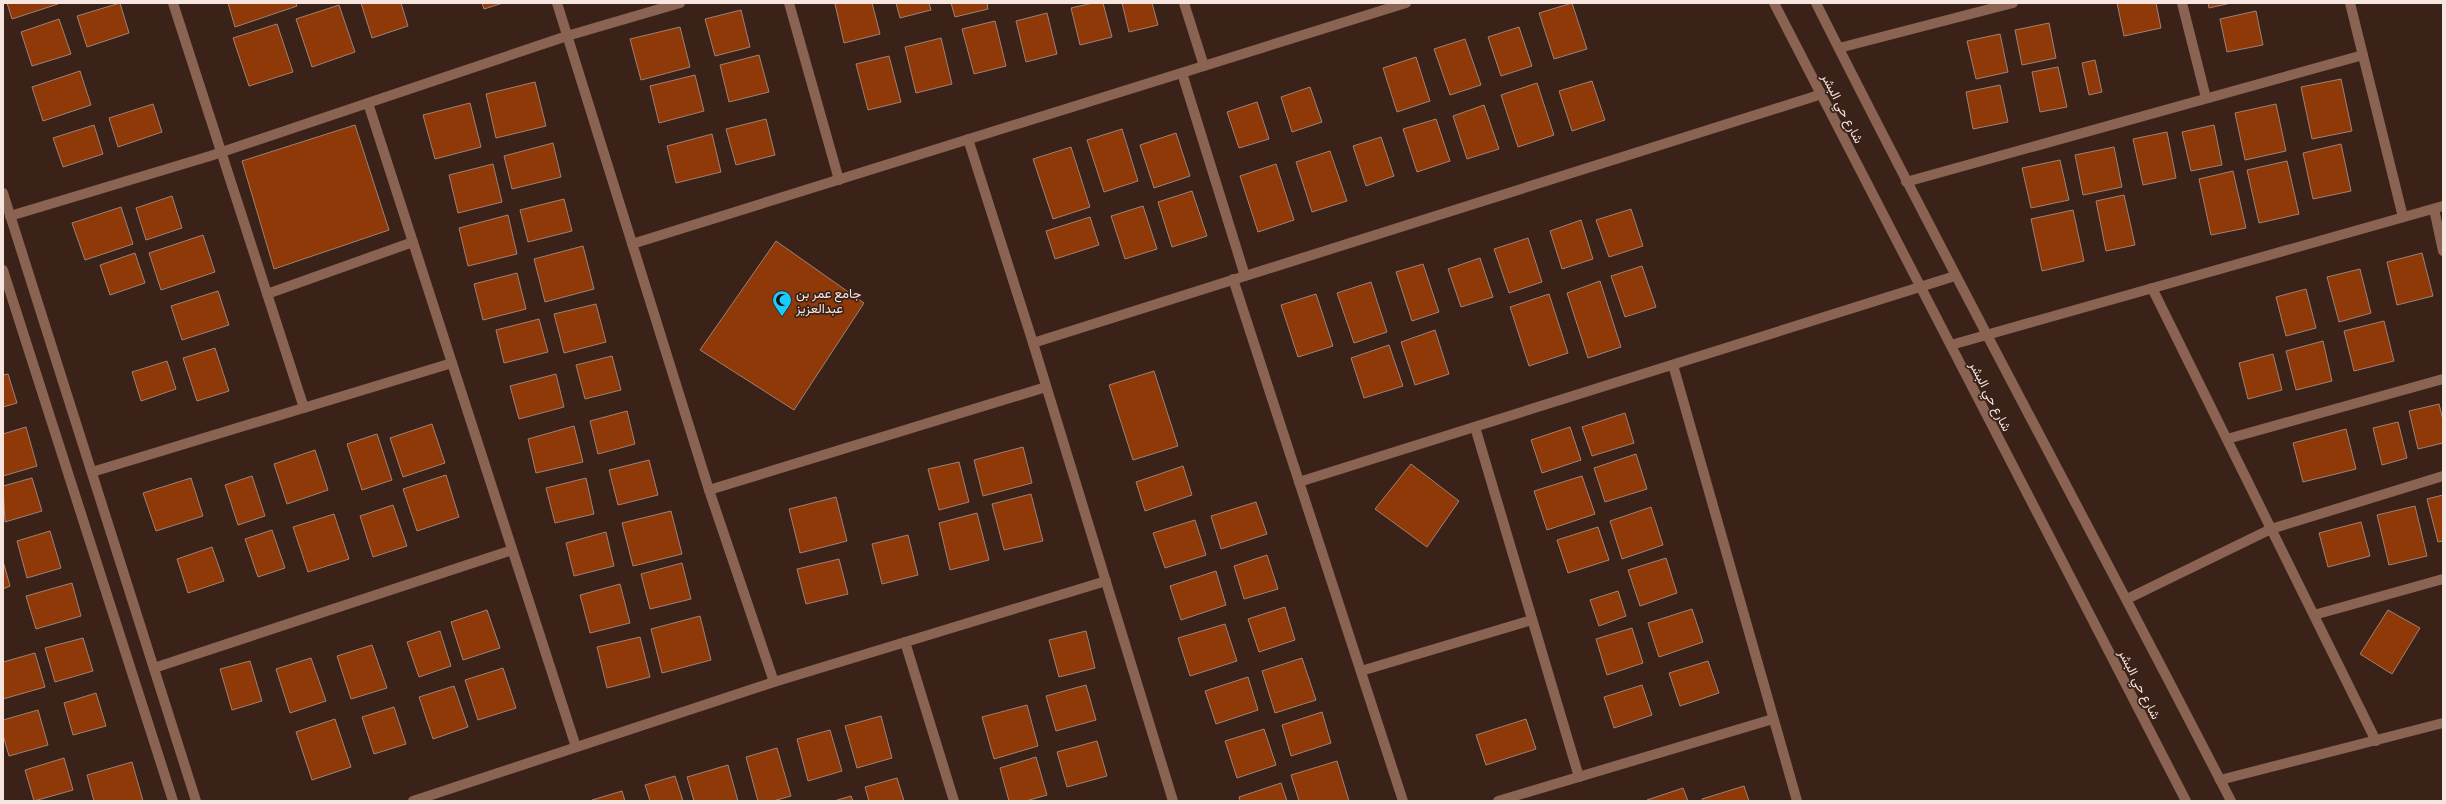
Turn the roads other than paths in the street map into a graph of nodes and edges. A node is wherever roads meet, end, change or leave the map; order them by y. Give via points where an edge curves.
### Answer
1 (173, 3) edge
2 (557, 3) edge
3 (680, 3) edge
4 (789, 3) edge
5 (1184, 3) edge
6 (1406, 3) edge
7 (1774, 3) edge
8 (1816, 3) edge
9 (2013, 3) edge
10 (2182, 3) edge
11 (2350, 3) edge
12 (567, 36) junction
13 (1838, 48) junction
14 (2363, 55) junction
15 (1204, 66) junction
16 (1182, 72) junction
17 (1822, 94) junction
18 (2206, 98) junction
19 (368, 103) junction
20 (968, 140) junction
21 (220, 152) junction
22 (839, 180) junction
23 (1906, 182) junction
24 (3, 193) edge
25 (2439, 207) edge
26 (10, 216) junction
27 (2403, 217) junction
28 (412, 242) junction
29 (632, 244) junction
30 (2443, 251) edge
31 (3, 270) edge
32 (1245, 276) junction
33 (1955, 276) junction
34 (1233, 279) junction
35 (1921, 287) junction
36 (2152, 288) junction
37 (267, 294) junction
38 (1985, 335) junction
39 (1033, 343) junction
40 (1951, 345) junction
41 (452, 363) junction
42 (1673, 365) junction
43 (2443, 379) edge
44 (1046, 387) junction
45 (304, 408) junction
46 (1475, 427) junction
47 (2227, 439) junction
48 (92, 472) junction
49 (2443, 476) edge
50 (1299, 482) junction
51 (709, 490) junction
52 (2272, 529) junction
53 (512, 550) junction
54 (2443, 579) edge
55 (1106, 581) junction
56 (2127, 599) junction
57 (2314, 615) junction
58 (1532, 620) junction
59 (905, 642) junction
60 (154, 668) junction
61 (1361, 670) junction
62 (774, 682) junction
63 (1773, 720) junction
64 (2443, 723) edge
65 (2376, 740) junction
66 (576, 747) junction
67 (1579, 777) junction
68 (2220, 780) junction
69 (417, 800) edge
70 (173, 801) edge
71 (196, 801) edge
72 (954, 801) edge
73 (1173, 801) edge
74 (1403, 801) edge
75 (1498, 801) edge
76 (1798, 801) edge
77 (2186, 801) edge
78 (2231, 801) edge

1 - 21 street
2 - 12 street
3 - 12 street
4 - 22 street
5 - 15 street
6 - 15 street
7 - 17 street, شارع حي البشر
8 - 13 street
9 - 13 street
10 - 18 street
11 - 14 street
12 - 19 street
12 - 29 street
13 - 23 street
14 - 18 street
14 - 27 street
15 - 16 street
16 - 20 street
16 - 32 street
17 - 32 street
17 - 35 street, شارع حي البشر
18 - 23 street
19 - 21 street
19 - 28 street
20 - 22 street
20 - 39 street
21 - 26 street
21 - 37 street
22 - 29 street
23 - 33 street
24 - 26 street
25 - 27 street
25 - 30 street
26 - 48 street
27 - 36 street
28 - 37 street
28 - 41 street
29 - 51 street
31 - 70 street
32 - 34 street
33 - 35 street
33 - 38 street
34 - 39 street
34 - 50 street
35 - 40 street, شارع حي البشر
35 - 42 street
36 - 38 street
36 - 47 street
37 - 45 street
38 - 40 street
38 - 56 street
39 - 44 street
40 - 77 street, شارع حي البشر
41 - 45 street
41 - 53 street
42 - 46 street
42 - 63 street
43 - 47 street
44 - 51 street
44 - 55 street
45 - 48 street
46 - 50 street
46 - 58 street
47 - 52 street
48 - 60 street
49 - 52 street
50 - 61 street
51 - 62 street
52 - 56 street
52 - 57 street
53 - 60 street
53 - 66 street
54 - 57 street
55 - 59 street
55 - 73 street
56 - 68 street
57 - 65 street
58 - 61 street
58 - 67 street
59 - 62 street
59 - 72 street
60 - 71 street
61 - 74 street
62 - 66 street
63 - 67 street
63 - 76 street
64 - 65 street
65 - 68 street
66 - 69 street
67 - 75 street
68 - 78 street

